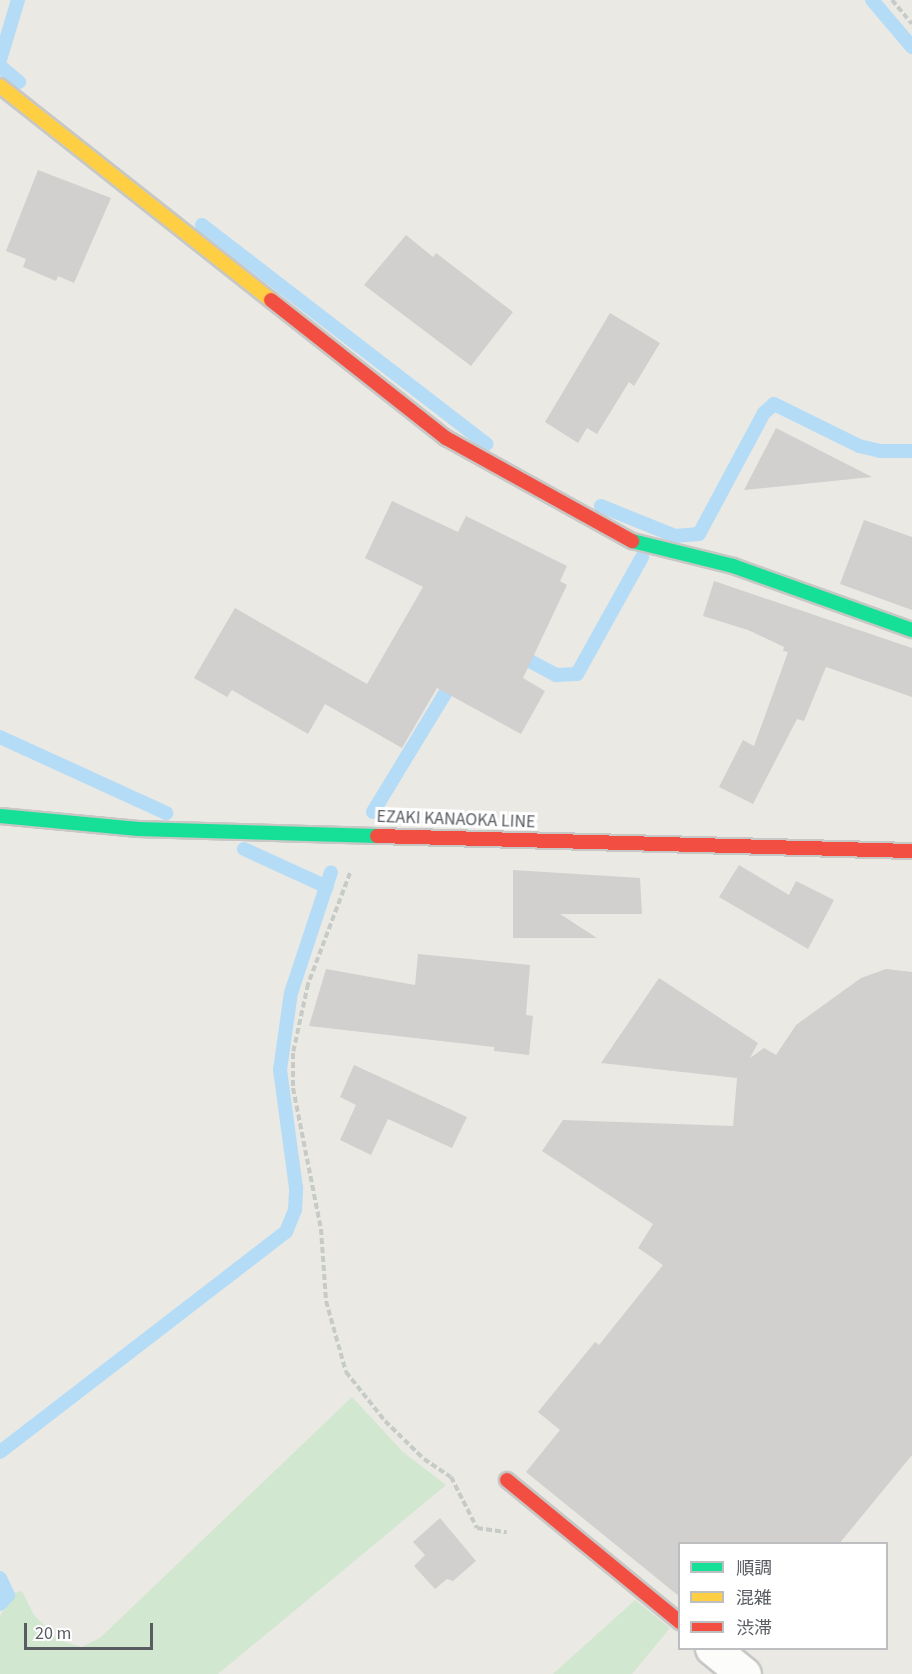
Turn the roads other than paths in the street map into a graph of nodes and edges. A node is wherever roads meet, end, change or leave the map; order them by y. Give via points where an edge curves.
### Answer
1 (0, 86) edge
2 (912, 630) edge
3 (0, 816) edge
4 (912, 852) edge
5 (507, 1480) dead end
6 (678, 1620) edge
7 (714, 1650) edge
8 (744, 1674) edge

1 - 2 street via 446,438 490,465 638,544 733,566
3 - 4 street, EZAKI KANAOKA LINE via 138,829
5 - 6 street
7 - 8 street

